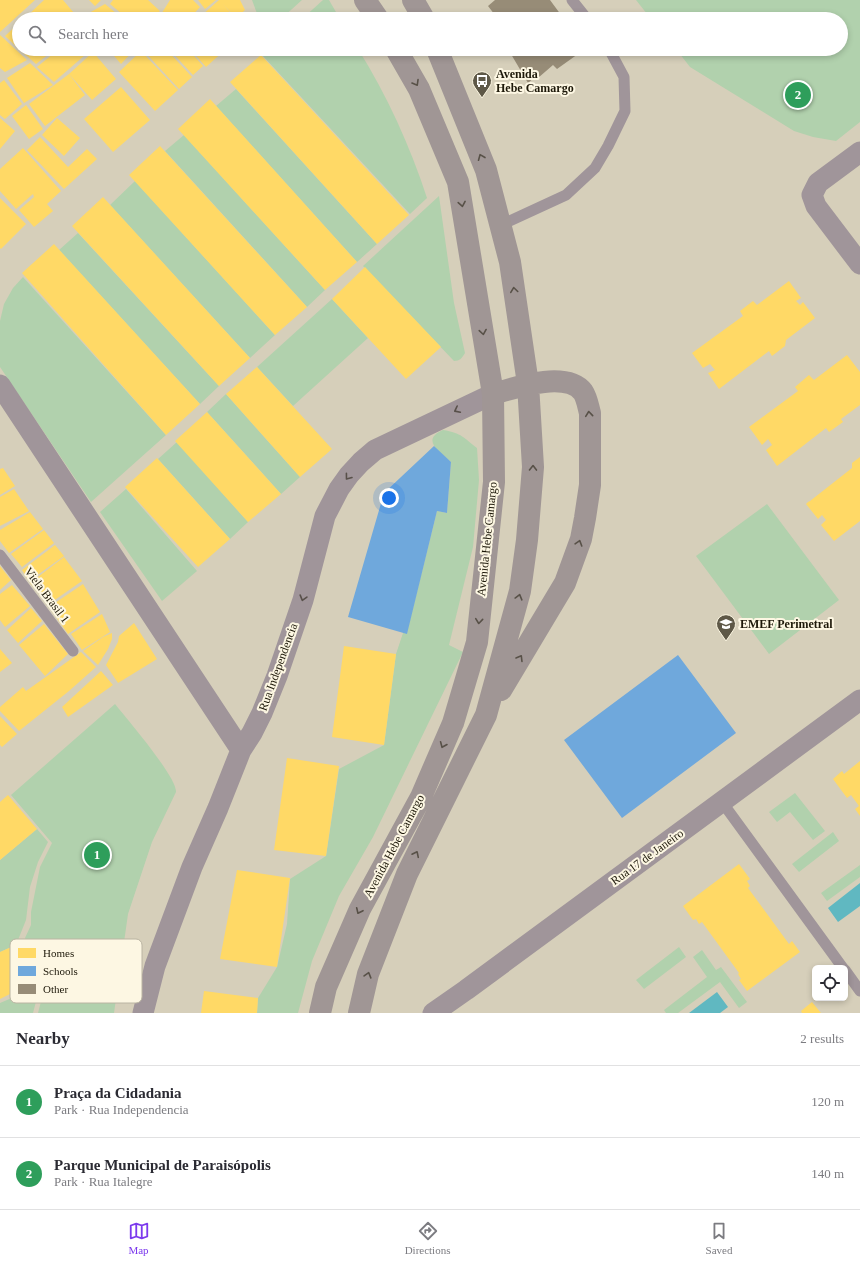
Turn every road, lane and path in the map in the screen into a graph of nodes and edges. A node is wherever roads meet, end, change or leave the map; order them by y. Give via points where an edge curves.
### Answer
1 (364, 0) edge
2 (413, 0) edge
3 (572, 0) edge
4 (373, 12) edge
5 (420, 12) edge
6 (581, 12) edge
7 (400, 56) edge
8 (440, 56) edge
9 (613, 56) edge
10 (860, 152) edge
11 (501, 226) junction
12 (860, 264) edge
13 (528, 384) junction
14 (0, 385) edge
15 (493, 394) junction
16 (0, 555) edge
17 (73, 651) dead end
18 (860, 700) edge
19 (486, 715) junction
20 (241, 750) junction
21 (722, 802) junction
22 (841, 965) edge
23 (848, 974) edge
24 (860, 991) edge
25 (143, 1013) edge
26 (320, 1013) edge
27 (359, 1013) edge
28 (433, 1013) edge

1 - 4 main road
2 - 5 main road
3 - 6 lane
7 -> 15 main road, Avenida Hebe Camargo via 419,89 458,182
11 -> 8 main road, Avenida Hebe Camargo via 486,170
9 - 11 lane via 624,77 625,111 605,152 594,168 566,195
10 - 12 street via 818,183 812,194 816,206
13 -> 11 main road, Avenida Hebe Camargo via 510,262
13 - 15 main road
19 -> 13 main road, Avenida Hebe Camargo via 520,591 527,540 533,467
19 -> 13 main road via 564,583 586,518 590,485 588,402 583,392 570,384 548,381
14 - 20 street
15 -> 20 street, Rua Independencia via 375,450 361,462 339,489 325,516 303,600 277,676 255,726
15 -> 26 main road, Avenida Hebe Camargo via 494,482 477,642 453,723 420,797 360,908 326,987
16 - 17 lane, Viela Brasil 1
18 - 21 street, Rua 17 de Janeiro
27 -> 19 main road, Avenida Hebe Camargo via 368,974 406,874
20 - 25 street, Rua Independencia via 168,930 155,966
21 - 22 lane
21 - 28 street, Rua 17 de Janeiro
23 - 24 lane

